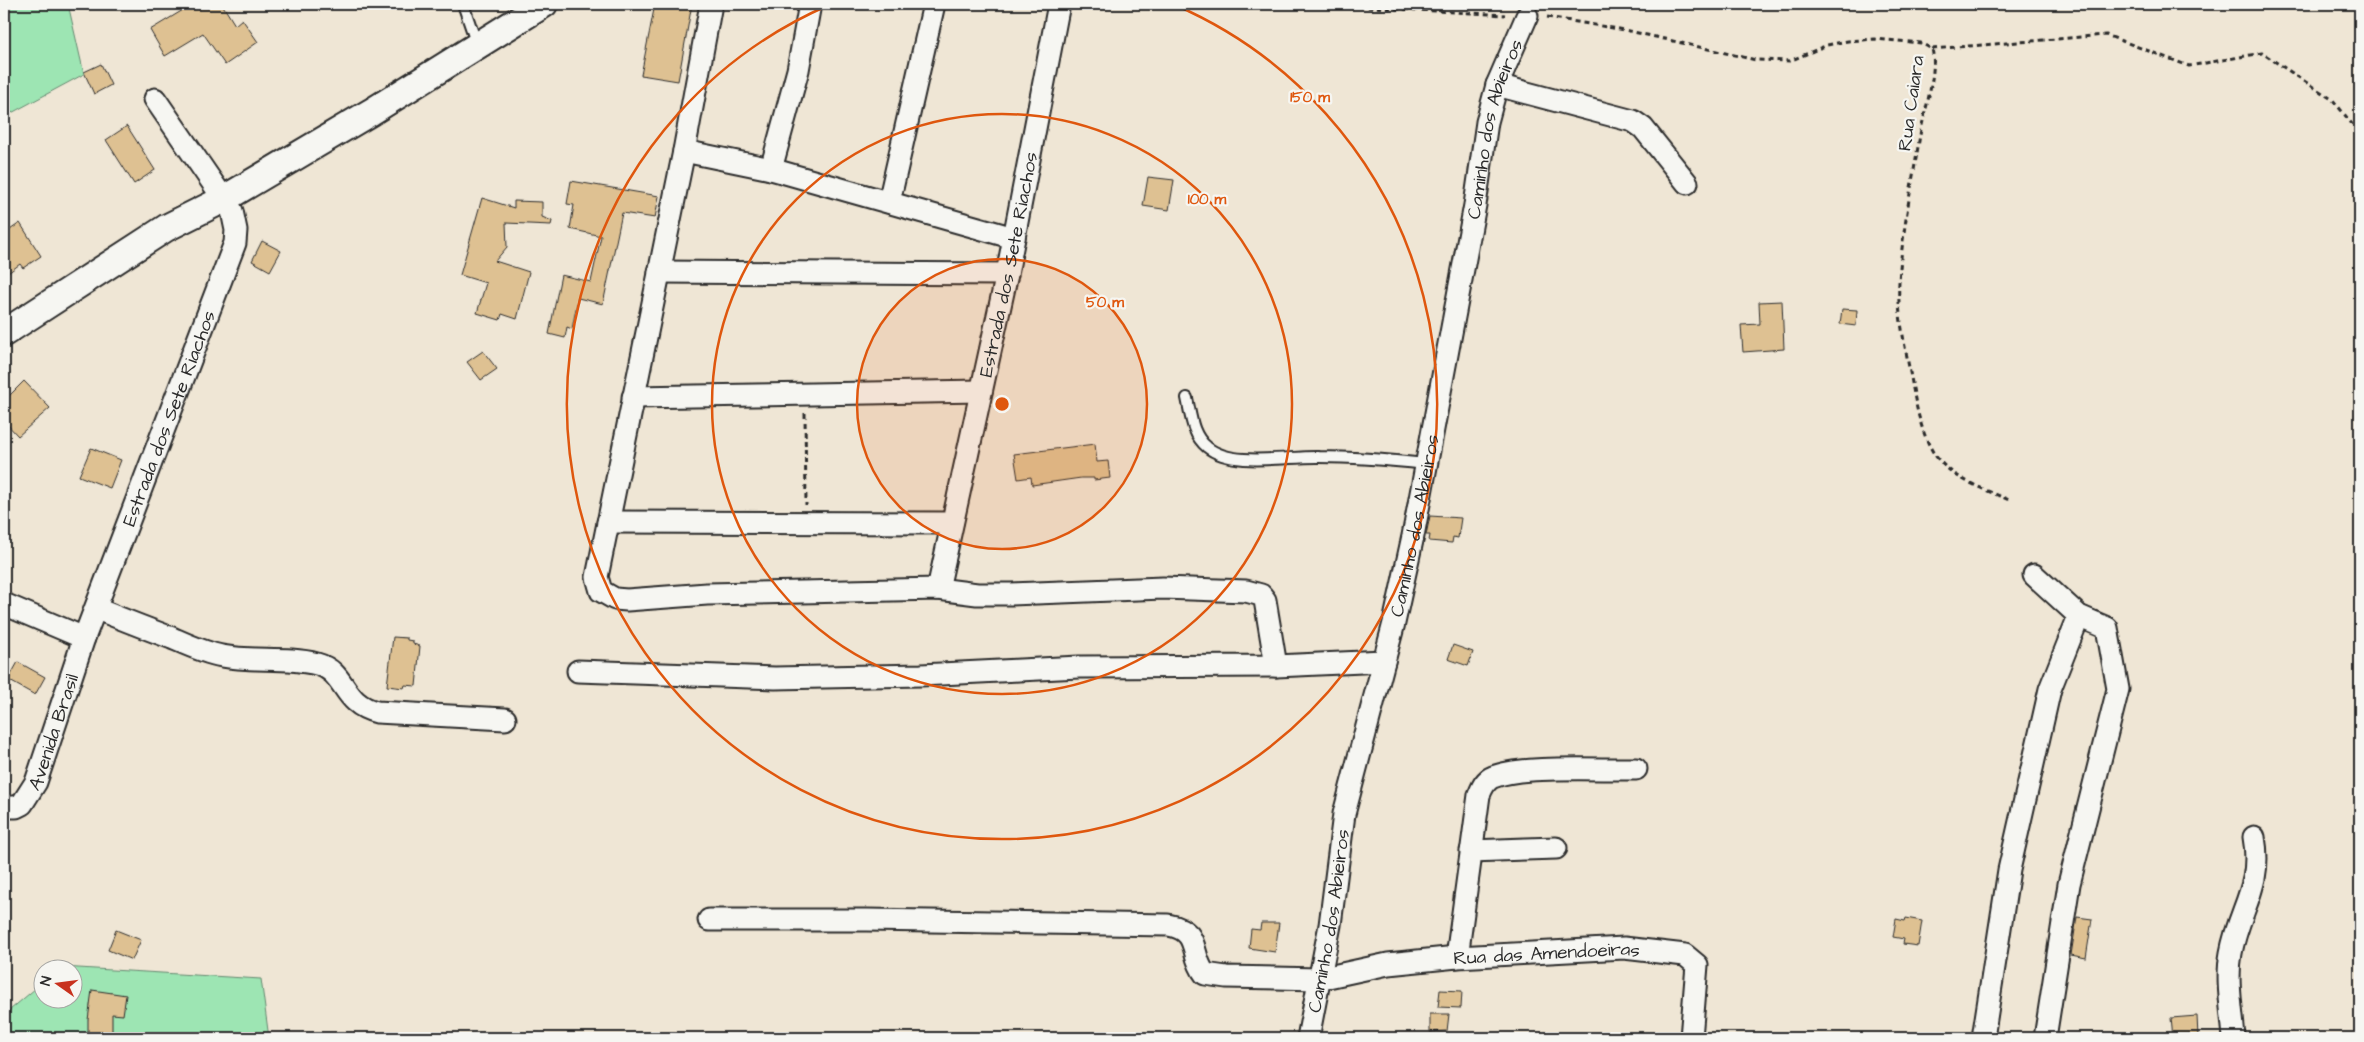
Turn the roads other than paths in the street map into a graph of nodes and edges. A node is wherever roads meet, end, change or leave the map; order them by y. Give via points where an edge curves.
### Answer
1 (463, 4) edge
2 (544, 4) edge
3 (711, 4) edge
4 (810, 4) edge
5 (934, 4) edge
6 (1059, 4) edge
7 (1527, 16) road end
8 (477, 45) junction
9 (1497, 85) junction
10 (155, 99) dead end
11 (684, 151) junction
12 (771, 169) junction
13 (1687, 184) dead end
14 (224, 199) junction
15 (889, 202) junction
16 (1014, 238) junction
17 (659, 272) junction
18 (1008, 274) junction
19 (4, 333) edge
20 (981, 391) junction
21 (633, 397) junction
22 (1188, 398) dead end
23 (1426, 464) junction
24 (608, 522) junction
25 (952, 523) junction
26 (2034, 575) dead end
27 (938, 589) junction
28 (4, 604) edge
29 (97, 609) junction
30 (2079, 616) junction
31 (84, 638) junction
32 (1384, 661) junction
33 (1276, 666) junction
34 (578, 671) dead end
35 (505, 719) dead end
36 (1636, 769) dead end
37 (4, 807) edge
38 (2254, 837) dead end
39 (1556, 848) dead end
40 (1471, 852) junction
41 (709, 920) dead end
42 (1456, 957) junction
43 (1319, 979) junction
44 (1308, 1038) edge
45 (1691, 1038) edge
46 (1983, 1038) edge
47 (2045, 1038) edge
48 (2234, 1038) edge

1 - 8 lane
2 - 8 street
3 - 11 street
4 - 12 street via 798,70
5 - 15 street
6 - 16 street, Estrada dos Sete Riachos
7 - 9 street, Caminho dos Abieiros
8 - 14 street
9 - 13 street via 1634,121
9 - 23 street, Caminho dos Abieiros via 1487,122 1475,205
10 - 14 street, Estrada dos Sete Riachos
11 - 12 street
11 - 17 street
12 - 15 street
14 - 19 street via 166,228
14 - 29 street, Estrada dos Sete Riachos via 235,219 232,256
15 - 16 street
16 - 18 street, Estrada dos Sete Riachos
17 - 18 street
17 - 21 street
18 - 20 street, Estrada dos Sete Riachos
20 - 21 street
20 - 25 street, Estrada dos Sete Riachos
21 - 24 street
22 - 23 lane via 1193,428 1200,441 1219,454 1258,459 1318,457
23 - 32 street, Caminho dos Abieiros
24 - 25 street
24 - 27 street via 597,577 601,591 615,599
25 - 27 street, Estrada dos Sete Riachos
26 - 30 street
27 - 33 street via 976,594 1163,588 1255,592 1266,604
28 - 31 street
29 - 31 street, Estrada dos Sete Riachos
29 - 35 street via 222,656 318,664 340,680 351,698 364,709
30 - 46 street via 2050,689 2009,870
30 - 47 street via 2107,628 2118,689 2069,884
31 - 37 street, Avenida Brasil via 36,782 22,804
32 - 33 street
32 - 43 street, Caminho dos Abieiros via 1344,814 1330,925
33 - 34 street via 1079,667 775,678
36 - 40 street via 1524,771 1491,778 1479,795
38 - 48 street via 2255,880 2230,955
39 - 40 street
40 - 42 street
41 - 43 street, Rua das Amendoeiras via 1168,926 1181,928 1189,935 1202,971 1208,976
42 - 43 street, Rua das Amendoeiras via 1388,964
42 - 45 street, Rua das Amendoeiras via 1624,948 1685,955 1694,960 1698,970
43 - 44 street, Caminho dos Abieiros

